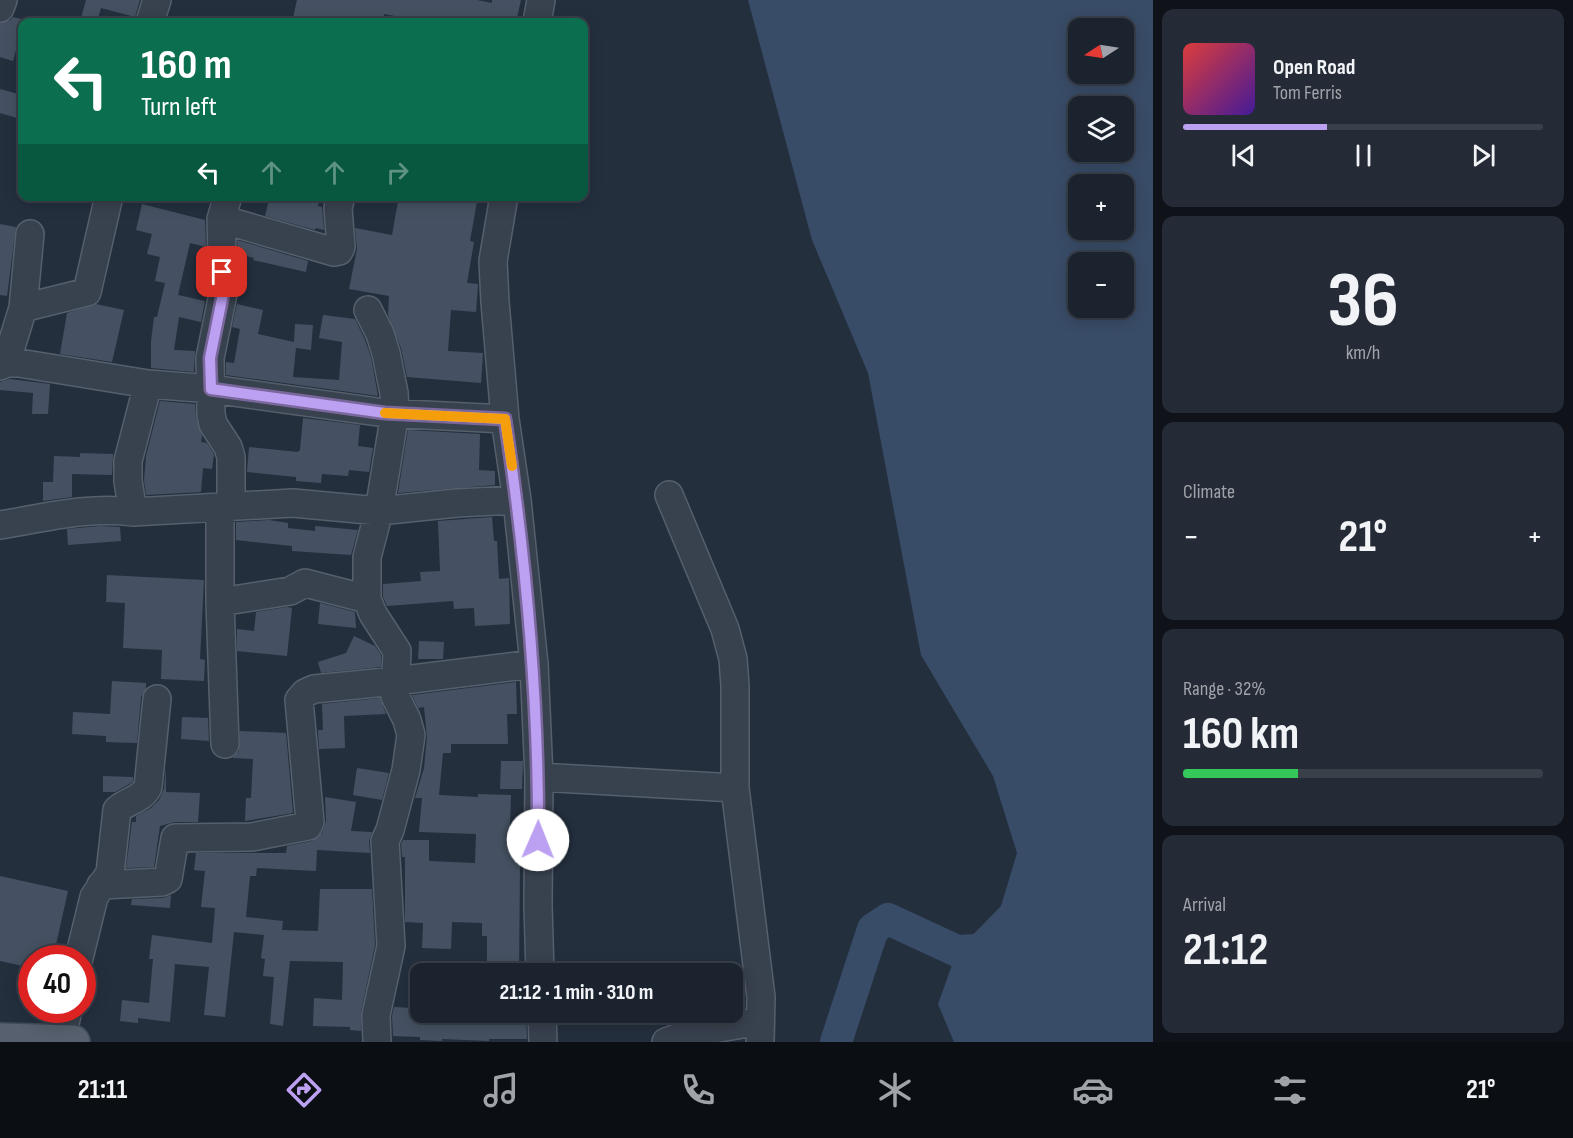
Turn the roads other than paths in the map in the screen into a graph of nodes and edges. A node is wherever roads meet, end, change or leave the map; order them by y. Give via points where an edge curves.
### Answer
1 (3, 0) edge
2 (157, 0) edge
3 (541, 0) edge
4 (0, 8) edge
5 (151, 18) edge
6 (538, 18) edge
7 (108, 201) edge
8 (339, 201) edge
9 (503, 201) edge
10 (225, 208) edge
11 (30, 234) dead end
12 (23, 308) junction
13 (368, 310) dead end
14 (3, 364) edge
15 (148, 384) junction
16 (211, 389) junction
17 (395, 413) junction
18 (505, 419) junction
19 (669, 495) dead end
20 (517, 501) junction
21 (226, 507) junction
22 (379, 511) junction
23 (133, 512) junction
24 (0, 525) edge
25 (367, 598) junction
26 (220, 602) junction
27 (534, 664) junction
28 (396, 681) junction
29 (157, 699) dead end
30 (225, 744) dead end
31 (539, 777) junction
32 (735, 788) junction
33 (101, 885) junction
34 (82, 945) edge
35 (540, 963) edge
36 (66, 1023) edge
37 (542, 1023) edge
38 (760, 1031) edge
39 (0, 1040) edge
40 (62, 1042) edge
41 (73, 1042) edge
42 (377, 1042) edge
43 (543, 1042) edge
44 (666, 1042) edge

1 - 4 street
2 - 5 street
3 - 6 street
7 - 12 street via 87,292
8 - 10 street via 341,247 334,252
9 - 18 street via 494,261
10 - 16 street via 223,294 210,358
11 - 12 street
12 - 14 street
13 - 17 street via 386,353
14 - 15 street via 19,363
15 - 16 street
15 - 23 street via 128,461
16 - 17 street
16 - 21 street via 213,424 231,457
17 - 18 street
17 - 22 street
18 - 20 street
19 - 32 street via 726,629 733,659
20 - 22 street
20 - 27 street
21 - 22 street via 293,503
21 - 23 street
21 - 26 street
22 - 25 street via 367,557
23 - 24 street via 91,510
25 - 26 street via 305,583 290,591
25 - 28 street via 397,651
26 - 30 street
27 - 28 street
27 - 31 street
28 - 33 street via 314,689 299,700 308,826 252,837 175,838 168,879
28 - 42 street via 395,696 411,735 409,759 385,841 390,946 376,1015
29 - 33 street via 148,787 144,794 117,810 110,873
31 - 32 street
31 - 35 street
32 - 38 street via 758,976
33 - 34 street via 94,897
36 - 40 street
37 - 43 street
38 - 44 street via 690,1033
39 - 40 main road
40 - 41 main road

